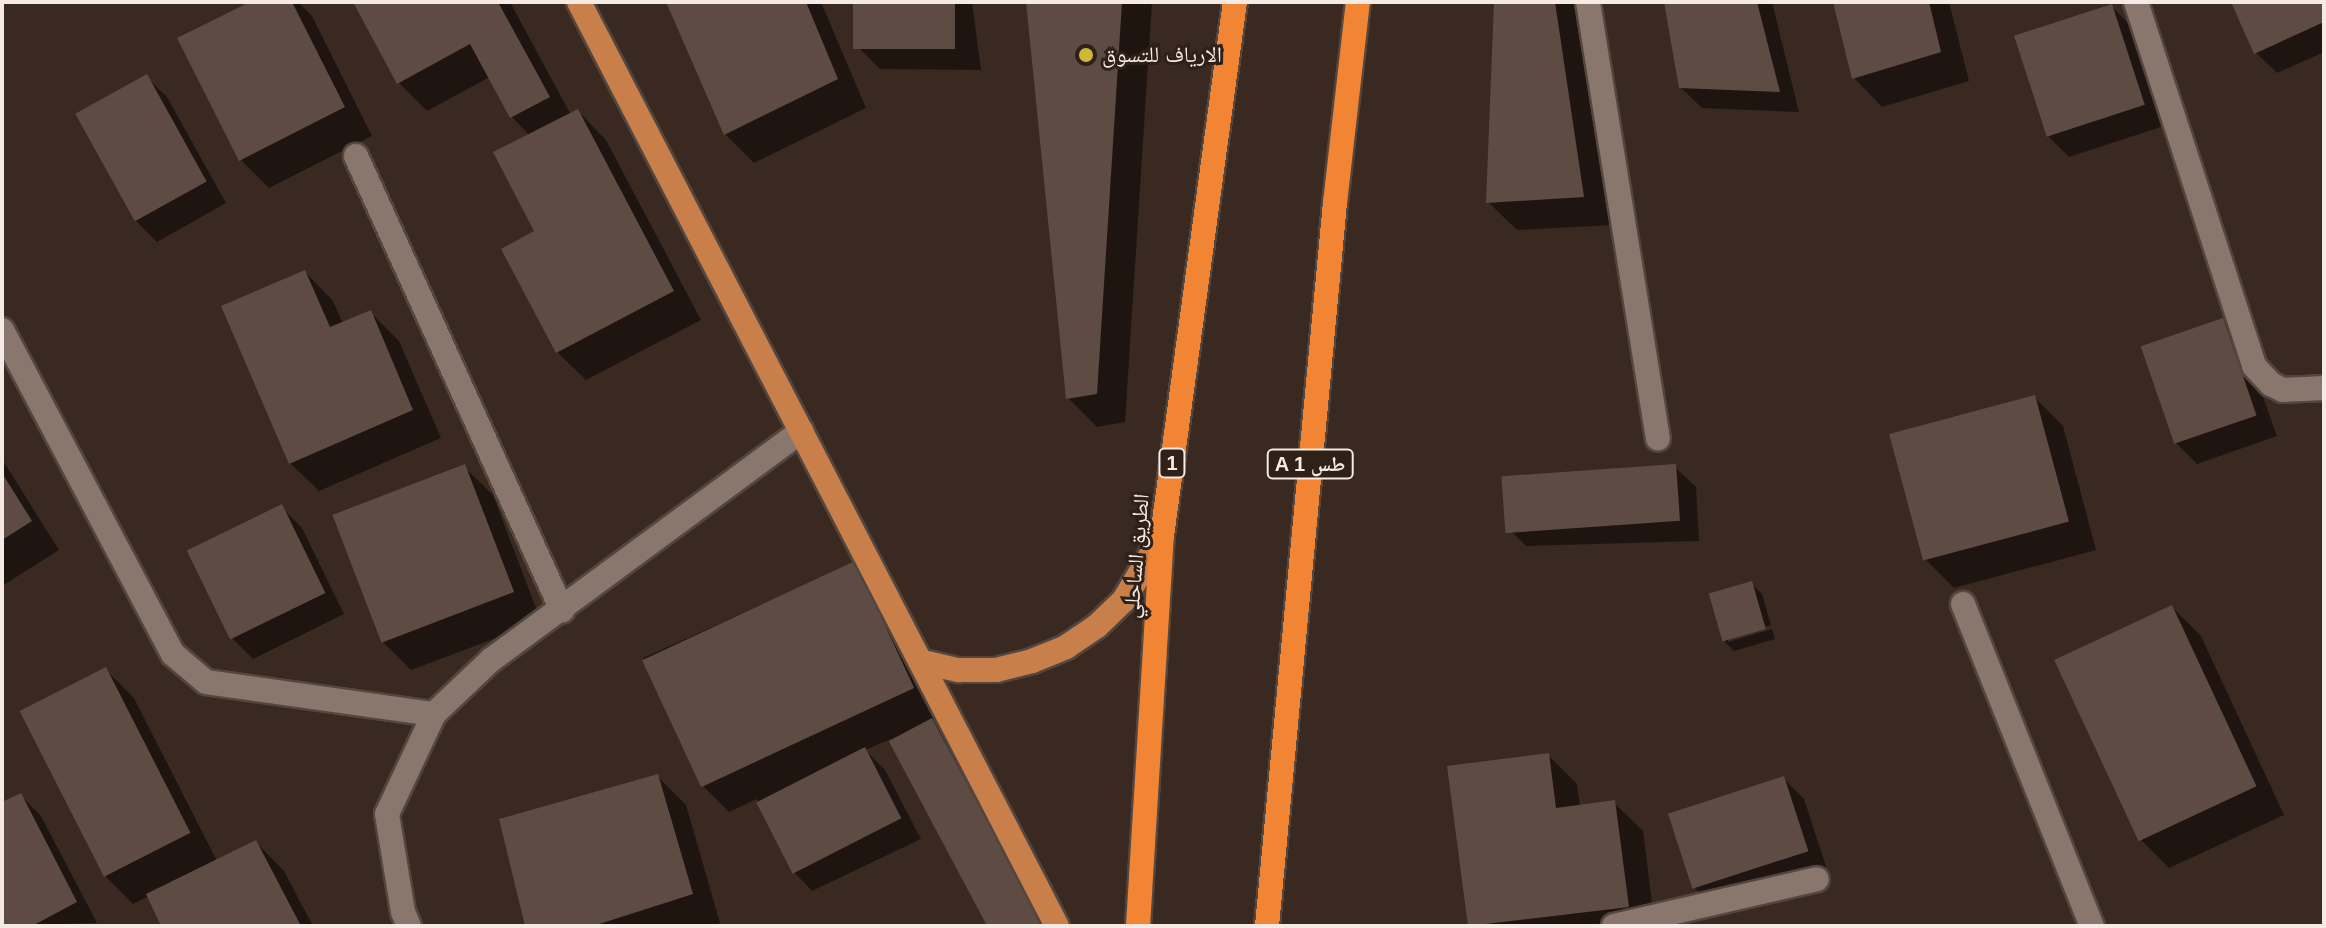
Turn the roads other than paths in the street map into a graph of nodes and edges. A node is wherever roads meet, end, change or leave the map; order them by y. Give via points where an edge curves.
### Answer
1 (579, 2) edge
2 (1235, 2) edge
3 (1358, 2) edge
4 (1588, 2) edge
5 (2136, 2) edge
6 (356, 156) dead end
7 (2, 330) edge
8 (2324, 388) edge
9 (802, 431) junction
10 (1658, 438) dead end
11 (1162, 536) junction
12 (1963, 604) dead end
13 (562, 610) junction
14 (923, 662) junction
15 (434, 714) junction
16 (1817, 879) dead end
17 (409, 926) edge
18 (1057, 926) edge
19 (1138, 926) edge
20 (1267, 926) edge
21 (1614, 926) edge
22 (2092, 926) edge

1 - 9 main road
2 - 11 highway, الطريق الساحلي / 1
3 - 20 highway, A 1 طس
4 - 10 street
5 - 8 street via 2254,366 2283,390
6 - 13 street
7 - 15 street via 173,654 206,682
9 - 13 street
9 - 14 main road
11 - 14 main road via 1124,600 1066,647 996,670 959,670
11 - 19 highway, الطريق الساحلي / 1
12 - 22 street
13 - 15 street via 491,660
14 - 18 main road
15 - 17 street via 387,814
16 - 21 street

